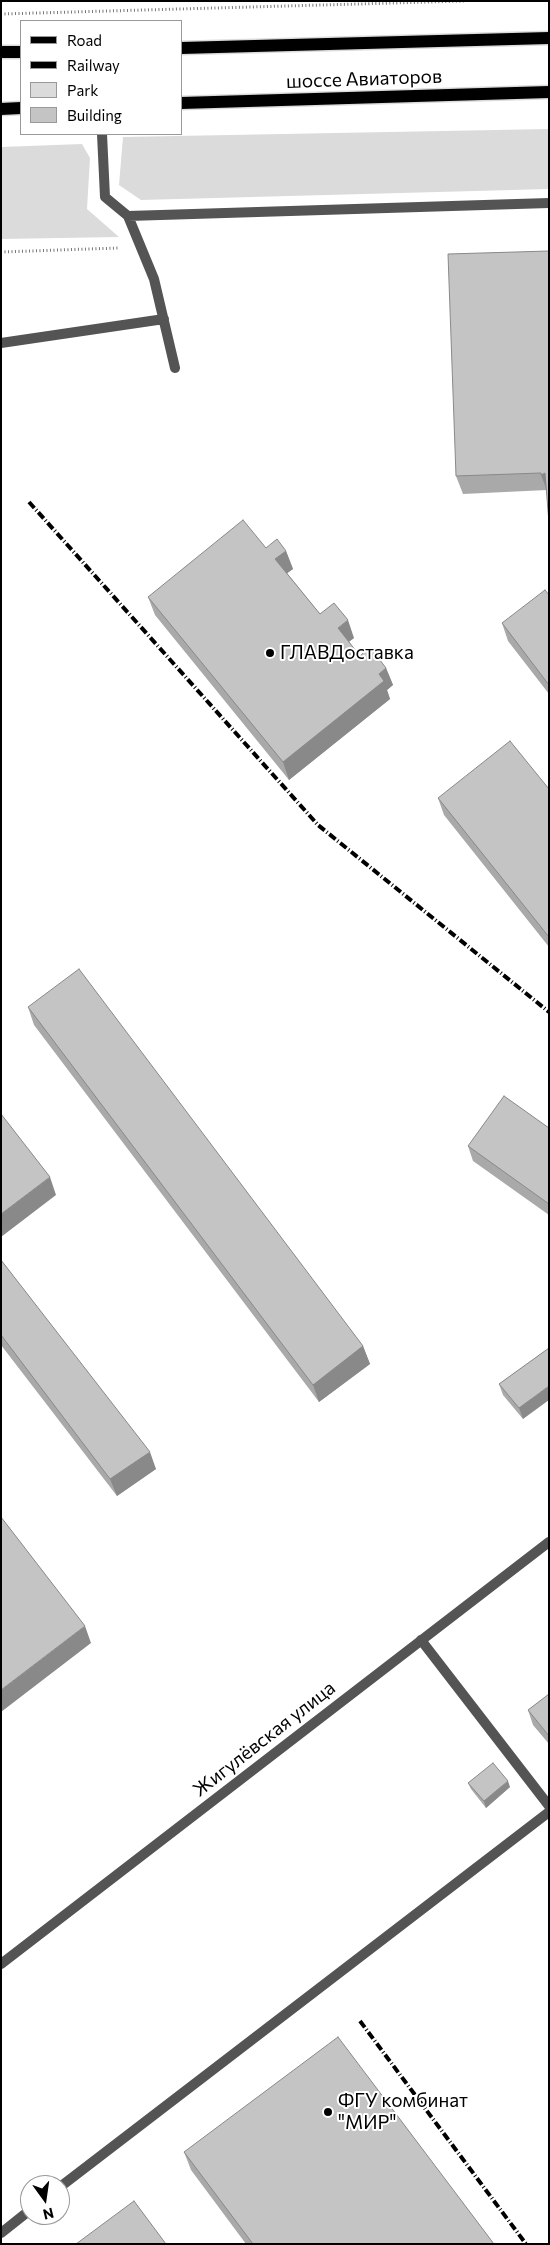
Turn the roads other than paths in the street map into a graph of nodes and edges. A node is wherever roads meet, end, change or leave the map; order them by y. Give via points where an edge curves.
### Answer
1 (549, 38) edge
2 (182, 48) edge
3 (1, 52) edge
4 (20, 52) edge
5 (549, 92) edge
6 (182, 103) edge
7 (1, 108) edge
8 (20, 108) edge
9 (102, 135) edge
10 (549, 202) edge
11 (128, 216) junction
12 (164, 318) junction
13 (1, 343) edge
14 (176, 368) dead end
15 (549, 1542) edge
16 (421, 1640) junction
17 (549, 1806) edge
18 (549, 1812) edge
19 (1, 1964) edge
20 (70, 2180) edge
21 (20, 2218) edge
22 (1, 2232) edge

1 - 2 main road, шоссе Авиаторов
3 - 4 main road
5 - 6 main road, шоссе Авиаторов
7 - 8 main road
9 - 11 street via 105,197
10 - 11 street
11 - 12 street via 154,279
12 - 13 street
12 - 14 street
15 - 16 street, Жигулёвская улица
16 - 17 street
16 - 19 street, Жигулёвская улица
18 - 20 street
21 - 22 street

